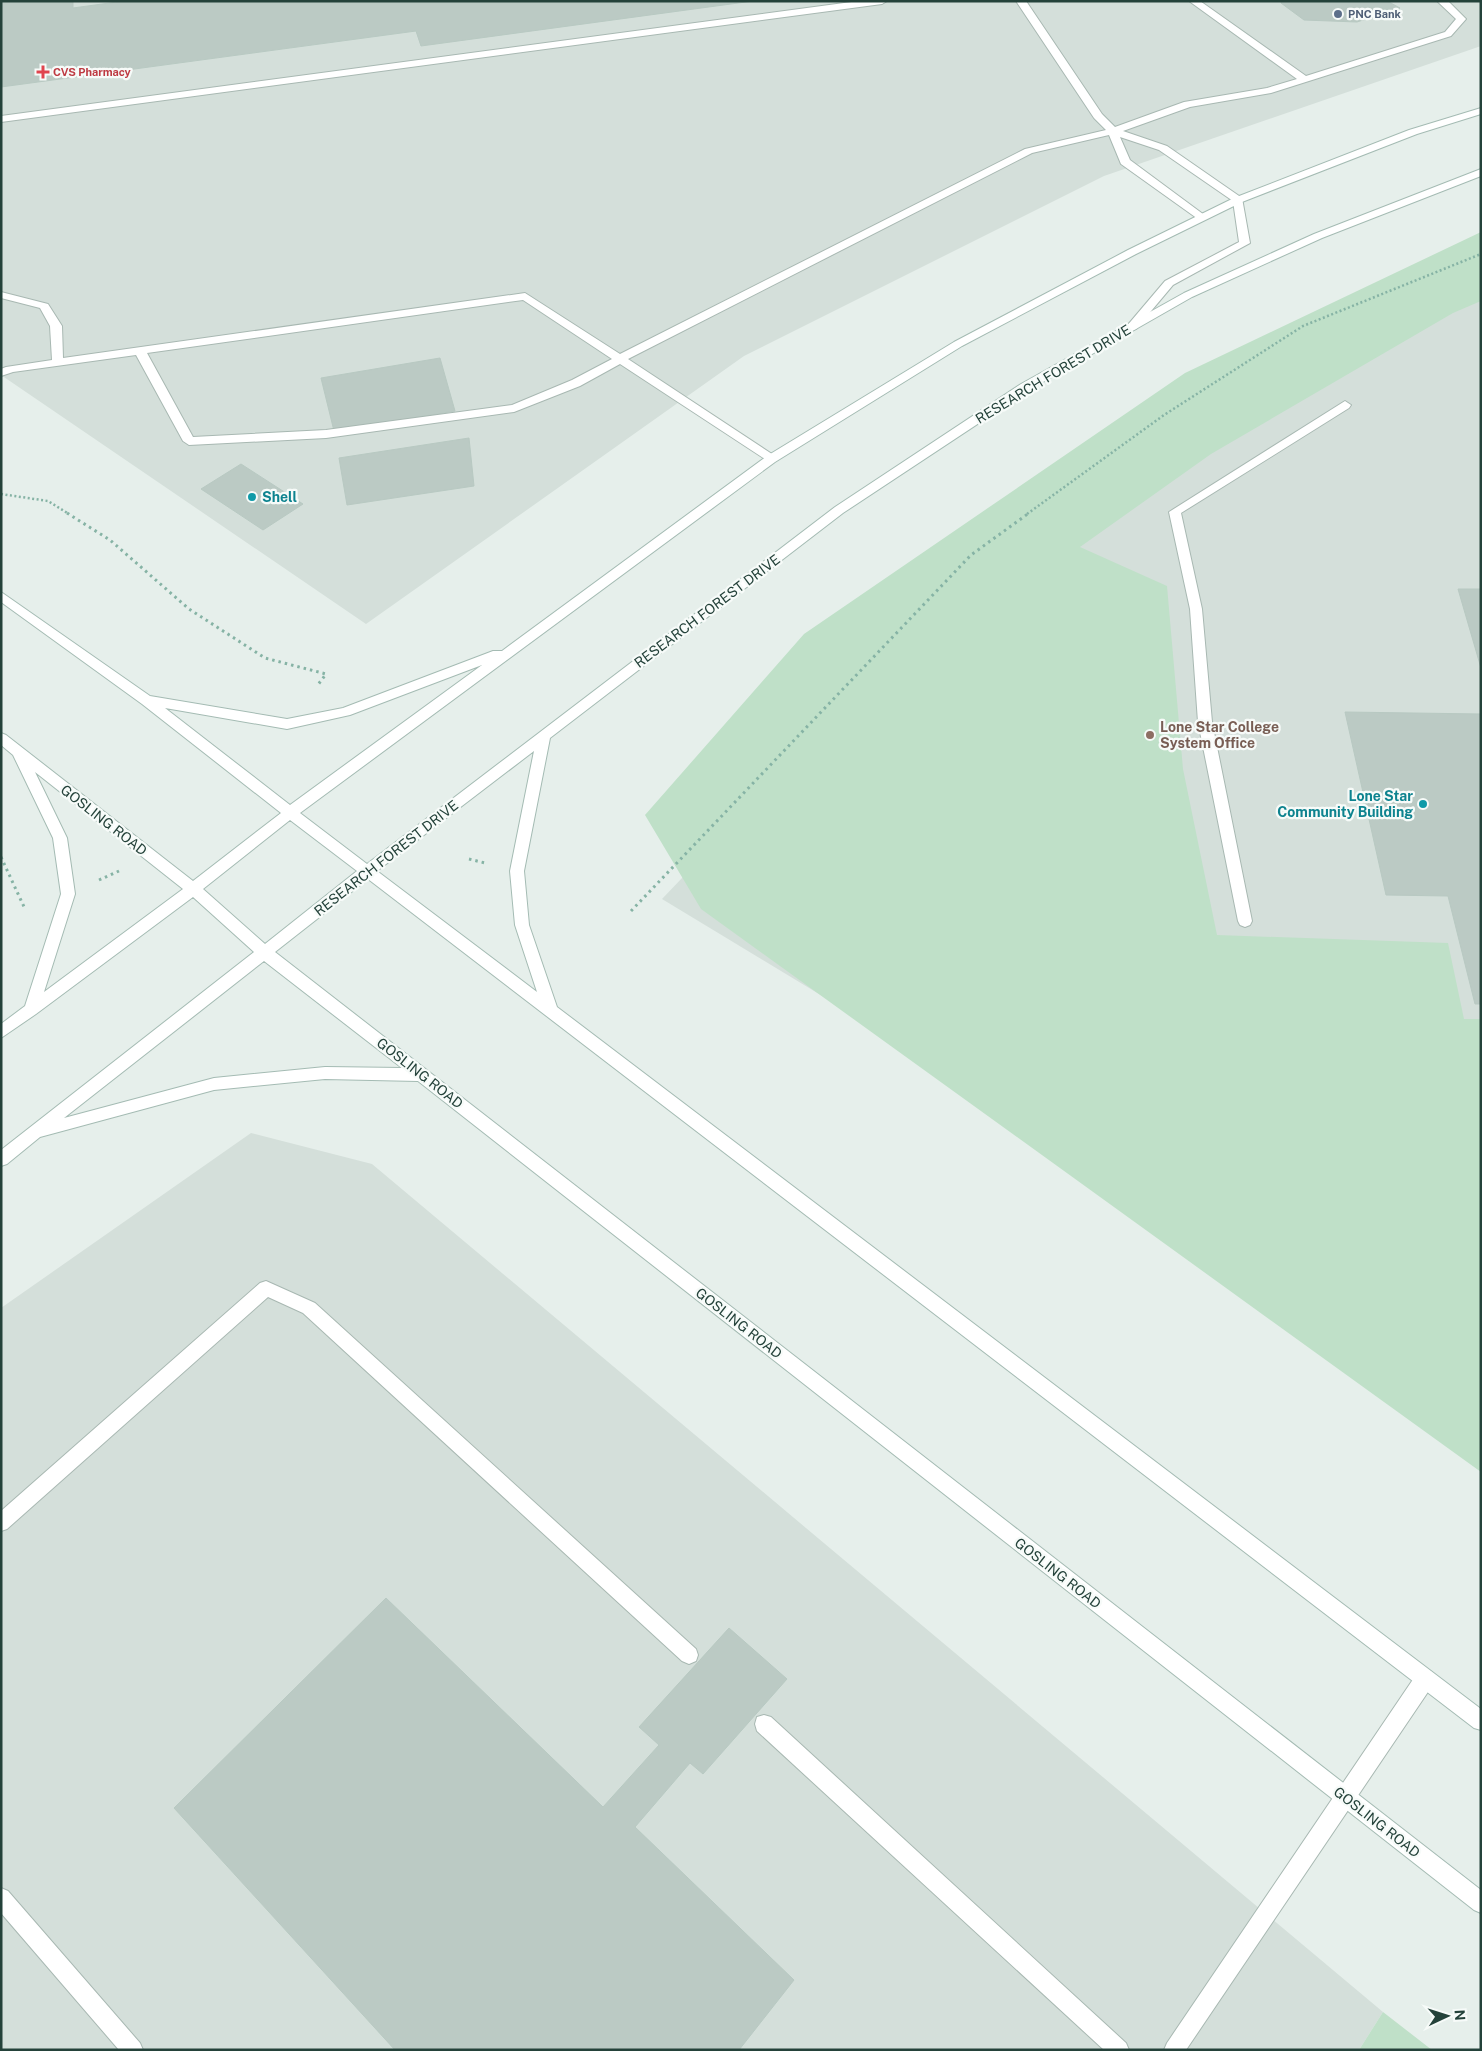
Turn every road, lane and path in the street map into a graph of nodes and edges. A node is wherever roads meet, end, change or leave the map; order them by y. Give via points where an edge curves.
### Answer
1 (882, 1) edge
2 (1021, 1) edge
3 (1194, 1) edge
4 (1442, 1) edge
5 (1306, 80) junction
6 (1481, 111) edge
7 (1, 119) edge
8 (1113, 131) junction
9 (1481, 172) edge
10 (1238, 200) junction
11 (1202, 217) junction
12 (1481, 254) edge
13 (1, 296) edge
14 (1132, 327) junction
15 (140, 351) junction
16 (619, 359) junction
17 (58, 362) junction
18 (1, 373) edge
19 (1345, 405) dead end
20 (771, 459) junction
21 (1, 494) edge
22 (1, 596) edge
23 (516, 647) junction
24 (147, 701) junction
25 (287, 724) junction
26 (544, 736) junction
27 (1, 738) edge
28 (18, 752) junction
29 (291, 812) junction
30 (1, 857) edge
31 (468, 859) dead end
32 (492, 865) dead end
33 (121, 870) dead end
34 (368, 870) junction
35 (98, 880) dead end
36 (193, 889) junction
37 (25, 909) dead end
38 (631, 911) dead end
39 (1246, 921) dead end
40 (265, 952) junction
41 (31, 1010) junction
42 (550, 1010) junction
43 (1, 1032) edge
44 (422, 1075) junction
45 (35, 1132) junction
46 (1, 1159) edge
47 (1, 1523) edge
48 (689, 1656) dead end
49 (1424, 1679) junction
50 (1481, 1721) edge
51 (764, 1724) dead end
52 (1345, 1797) junction
53 (1, 1898) edge
54 (1481, 1903) edge
55 (133, 2050) edge
56 (1119, 2050) edge
57 (1174, 2050) edge

1 - 7 main road
2 - 8 main road via 1098,116
3 - 5 main road
4 - 5 main road via 1461,19 1448,34
5 - 8 main road via 1268,91 1188,104
6 - 10 main road via 1414,132
8 - 10 main road via 1163,148
8 - 11 main road via 1124,162
8 - 16 main road via 1029,151 1007,161
9 - 14 main road, RESEARCH FOREST DRIVE via 1318,236 1188,295
10 - 11 main road
10 - 14 main road via 1245,242 1169,283
11 - 20 main road via 958,344
12 - 38 path via 1303,326 1164,415 970,555
13 - 17 main road via 44,306 56,326
14 - 26 main road, RESEARCH FOREST DRIVE via 1025,387 839,510
15 - 16 main road via 525,296
15 - 16 main road via 189,441 326,434 514,408 576,382
15 - 17 main road
16 - 20 main road
17 - 18 main road
19 - 39 main road via 1175,512 1196,609 1205,722
20 - 23 main road
21 - 25 path via 48,501 110,540 189,609 265,658 326,674
22 - 24 main road
23 - 25 main road via 344,712
23 - 29 main road
24 - 25 main road
24 - 29 main road
26 - 34 main road, RESEARCH FOREST DRIVE
26 - 42 main road via 517,871 522,925
27 - 28 main road, GOSLING ROAD
28 - 36 main road, GOSLING ROAD
28 - 41 main road via 60,838 68,894
29 - 34 main road
29 - 36 main road
30 - 37 path
31 - 32 path
33 - 35 path
34 - 40 main road, RESEARCH FOREST DRIVE
34 - 42 main road
36 - 40 main road, GOSLING ROAD
36 - 41 main road
40 - 44 main road, GOSLING ROAD
40 - 45 main road, RESEARCH FOREST DRIVE
41 - 43 main road
42 - 49 main road
44 - 45 main road via 325,1073 214,1084
44 - 52 main road, GOSLING ROAD
45 - 46 main road, RESEARCH FOREST DRIVE
47 - 48 main road via 266,1288 309,1308
49 - 50 main road
49 - 52 main road
51 - 56 main road
52 - 54 main road, GOSLING ROAD
52 - 57 main road
53 - 55 main road

